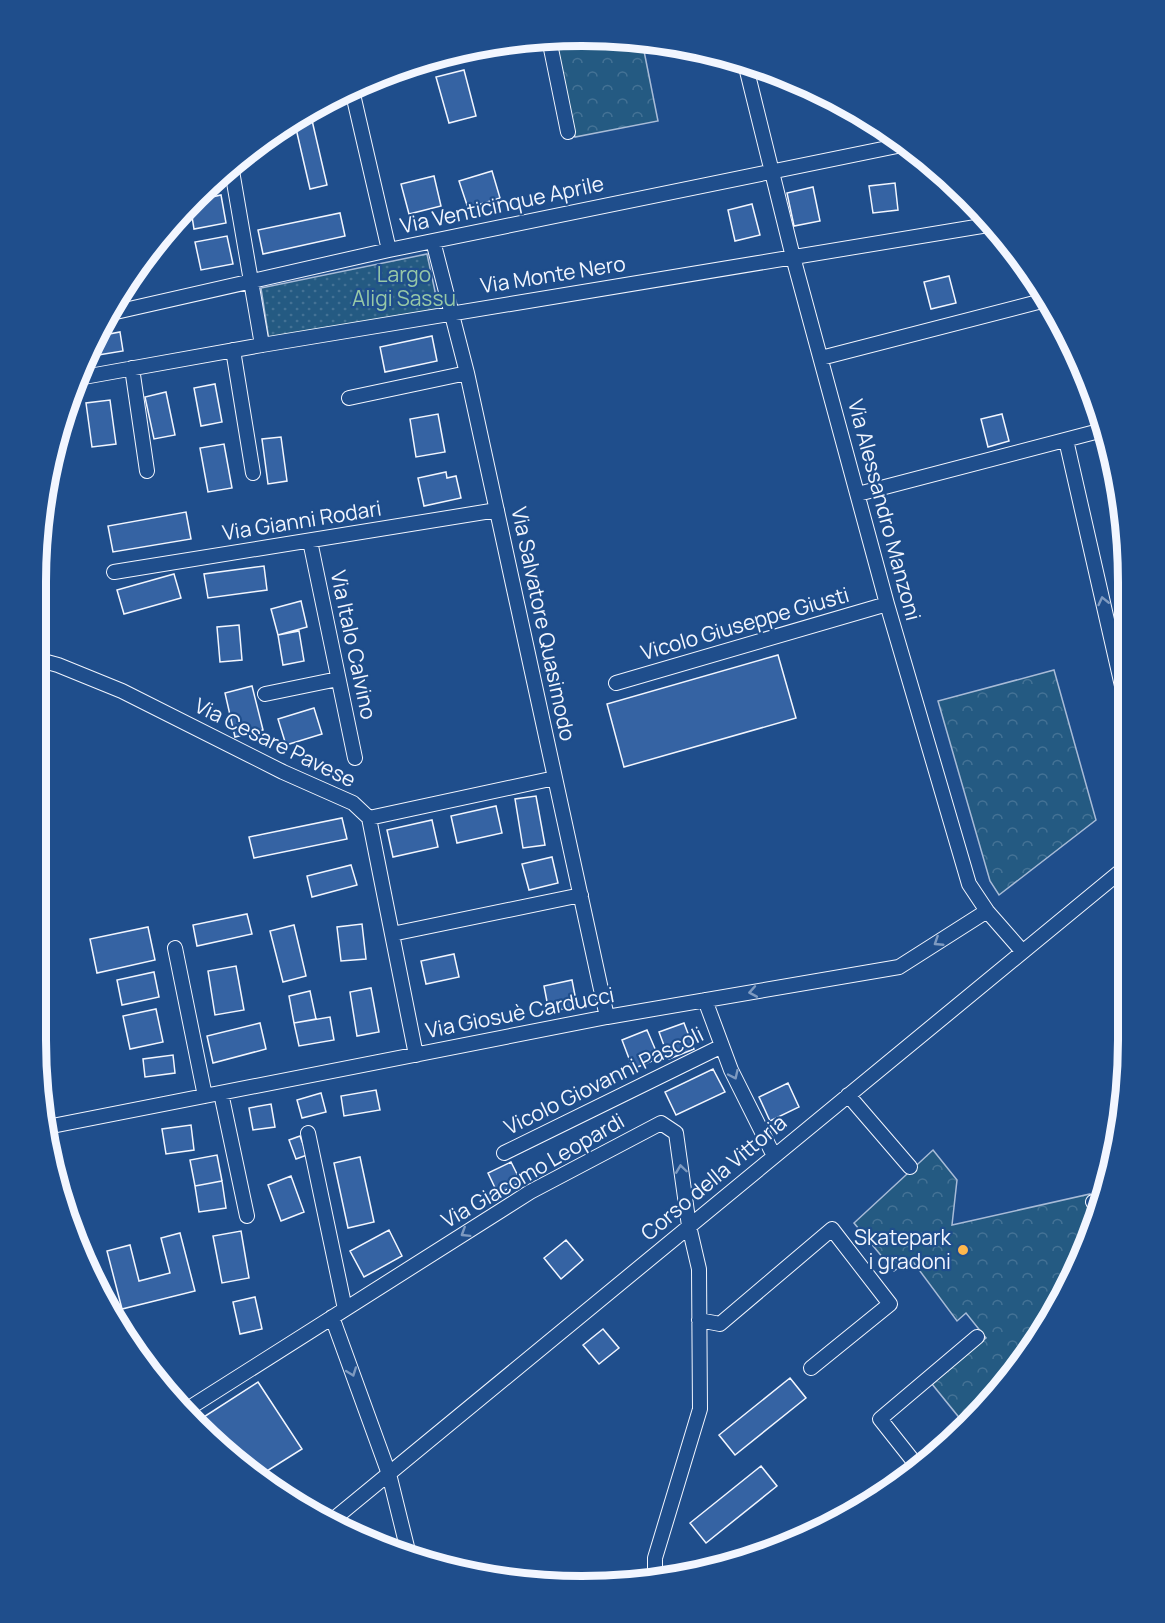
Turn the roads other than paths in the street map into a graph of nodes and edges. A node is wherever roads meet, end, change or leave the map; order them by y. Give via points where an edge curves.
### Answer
1 (551, 48) edge
2 (747, 73) edge
3 (354, 98) edge
4 (568, 132) dead end
5 (894, 147) edge
6 (772, 172) junction
7 (233, 177) edge
8 (982, 226) edge
9 (434, 241) junction
10 (389, 250) junction
11 (793, 257) junction
12 (251, 281) junction
13 (1039, 302) edge
14 (120, 311) edge
15 (452, 313) junction
16 (261, 345) junction
17 (233, 350) junction
18 (821, 358) junction
19 (132, 368) junction
20 (467, 374) junction
21 (87, 376) edge
22 (349, 398) dead end
23 (1096, 432) edge
24 (1066, 440) junction
25 (147, 471) dead end
26 (253, 473) dead end
27 (858, 494) junction
28 (497, 510) junction
29 (309, 541) junction
30 (114, 572) dead end
31 (887, 604) junction
32 (46, 662) edge
33 (1118, 668) edge
34 (338, 679) junction
35 (616, 683) dead end
36 (264, 694) dead end
37 (355, 758) dead end
38 (555, 778) junction
39 (369, 818) junction
40 (1118, 873) edge
41 (581, 895) junction
42 (987, 911) junction
43 (392, 934) junction
44 (175, 948) dead end
45 (1022, 951) junction
46 (705, 1000) junction
47 (607, 1017) junction
48 (722, 1046) junction
49 (416, 1055) junction
50 (221, 1093) junction
51 (848, 1095) junction
52 (205, 1096) junction
53 (54, 1126) edge
54 (308, 1132) dead end
55 (504, 1153) dead end
56 (774, 1156) junction
57 (910, 1167) dead end
58 (247, 1216) dead end
59 (689, 1226) junction
60 (345, 1309) junction
61 (332, 1317) junction
62 (699, 1320) junction
63 (977, 1337) dead end
64 (811, 1368) dead end
65 (191, 1407) edge
66 (914, 1462) edge
67 (389, 1474) junction
68 (337, 1517) edge
69 (407, 1547) edge
70 (655, 1571) edge

1 - 4 street
2 - 6 street, Via Alessandro Manzoni
3 - 10 street
5 - 6 street, Via Venticinque Aprile
6 - 9 street, Via Venticinque Aprile
6 - 11 street, Via Alessandro Manzoni
7 - 12 street
8 - 11 street, Via Monte Nero
9 - 10 street, Via Venticinque Aprile
9 - 15 street, Via Salvatore Quasimodo
10 - 12 street, Via Venticinque Aprile
11 - 15 street, Via Monte Nero
11 - 18 street, Via Alessandro Manzoni
12 - 14 street, Via Venticinque Aprile
12 - 16 street
13 - 18 street
15 - 16 street, Via Monte Nero
15 - 20 street, Via Salvatore Quasimodo
16 - 17 street, Via Monte Nero
17 - 19 street, Via Monte Nero
17 - 26 street
18 - 27 street, Via Alessandro Manzoni
19 - 21 street, Via Monte Nero
19 - 25 street
20 - 22 street
20 - 28 street, Via Salvatore Quasimodo
23 - 24 street
24 - 27 street
33 -> 24 street
27 - 31 street, Via Alessandro Manzoni
28 - 29 street, Via Gianni Rodari
28 - 38 street, Via Salvatore Quasimodo
29 - 30 street, Via Gianni Rodari
29 - 34 street, Via Italo Calvino
31 - 35 street, Vicolo Giuseppe Giusti
31 - 42 street, Via Alessandro Manzoni via 969,884
32 - 39 street, Via Cesare Pavese via 122,691 353,803
34 - 36 street
34 - 37 street, Via Italo Calvino
38 - 39 street
38 - 41 street, Via Salvatore Quasimodo
39 - 43 street
40 - 45 street, Corso della Vittoria
41 - 43 street
41 - 47 street, Via Salvatore Quasimodo
42 - 45 street, Via Alessandro Manzoni
42 -> 46 street, Via Giosuè Carducci via 899,967
43 - 49 street
44 - 52 street
45 - 51 street, Corso della Vittoria
46 - 47 street, Via Giosuè Carducci
46 - 48 street
47 - 49 street, Via Giosuè Carducci
48 - 55 street, Vicolo Giovanni Pascoli
48 -> 56 street
49 - 50 street, Via Giosuè Carducci
50 - 52 street, Via Giosuè Carducci
50 - 58 street
51 - 56 street, Corso della Vittoria
51 - 57 street
52 - 53 street, Via Giosuè Carducci
54 - 60 street
56 - 59 street, Corso della Vittoria
59 -> 60 street, Via Giacomo Leopardi via 676,1133 661,1123 530,1192
59 - 62 street via 699,1269
59 - 67 street, Corso della Vittoria
60 - 61 street, Via Giacomo Leopardi
61 - 65 street, Via Giacomo Leopardi
61 -> 67 street
62 - 64 street via 720,1324 832,1229 890,1304
62 - 70 street via 699,1409
63 - 66 street via 880,1419
67 - 68 street, Corso della Vittoria
67 - 69 street

